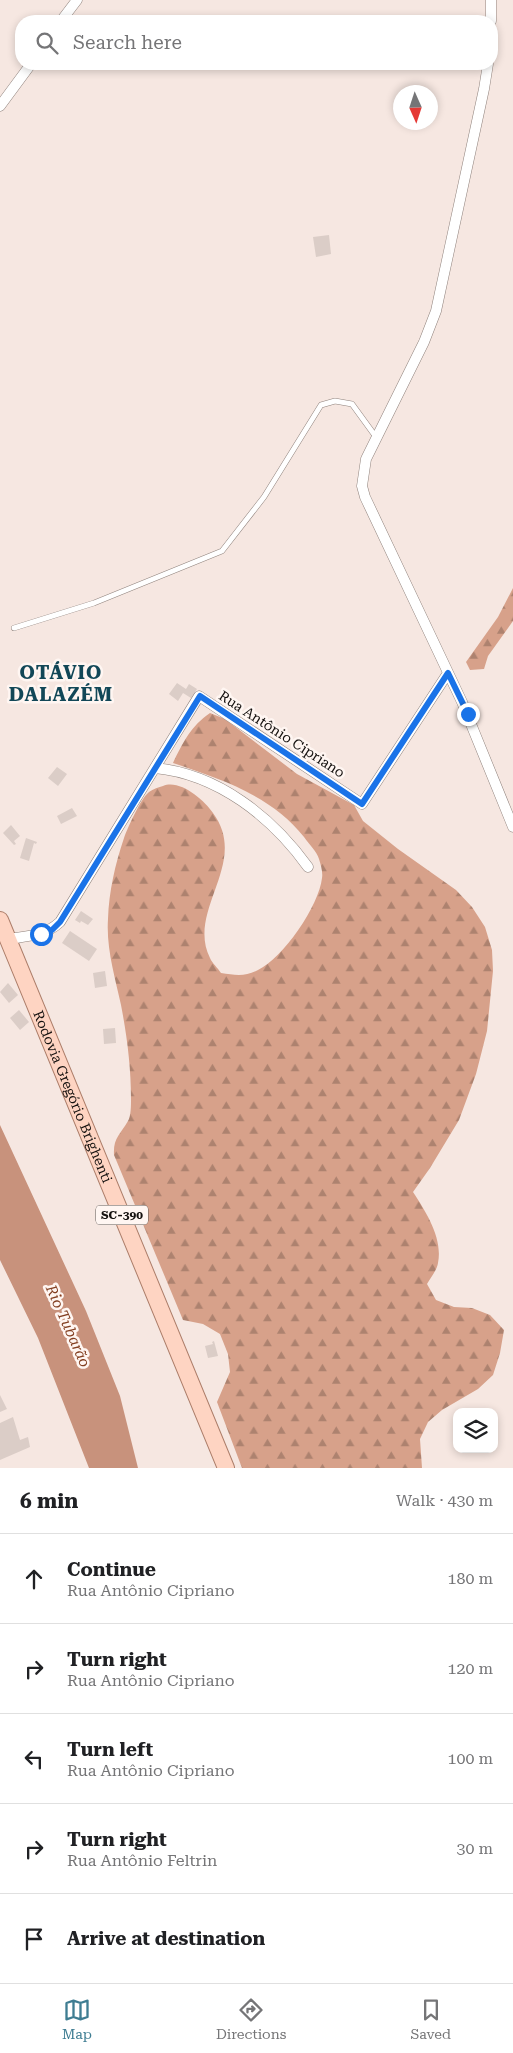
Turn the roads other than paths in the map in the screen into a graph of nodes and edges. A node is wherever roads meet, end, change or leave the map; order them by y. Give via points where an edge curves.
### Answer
1 (77, 0) edge
2 (490, 0) edge
3 (66, 15) edge
4 (490, 15) edge
5 (27, 70) edge
6 (487, 70) edge
7 (0, 106) edge
8 (376, 437) junction
9 (14, 628) dead end
10 (448, 673) junction
11 (155, 768) junction
12 (513, 827) edge
13 (308, 867) dead end
14 (0, 920) edge
15 (8, 939) junction
16 (226, 1468) edge

1 - 3 street
2 - 4 street
5 - 7 street
6 - 8 street via 436,311
8 - 9 lane via 352,404 335,401 321,405 264,497 222,551 94,604
8 - 10 street via 362,473 365,497
10 - 11 street, Rua Antônio Cipriano via 362,804 200,696
10 - 12 street
11 - 13 street via 182,772 240,799 288,842
11 - 15 street, Rua Antônio Cipriano via 60,922 41,934
14 - 15 main road, Rodovia Gregório Brighenti / SC-390
15 - 16 main road, Rodovia Gregório Brighenti / SC-390

